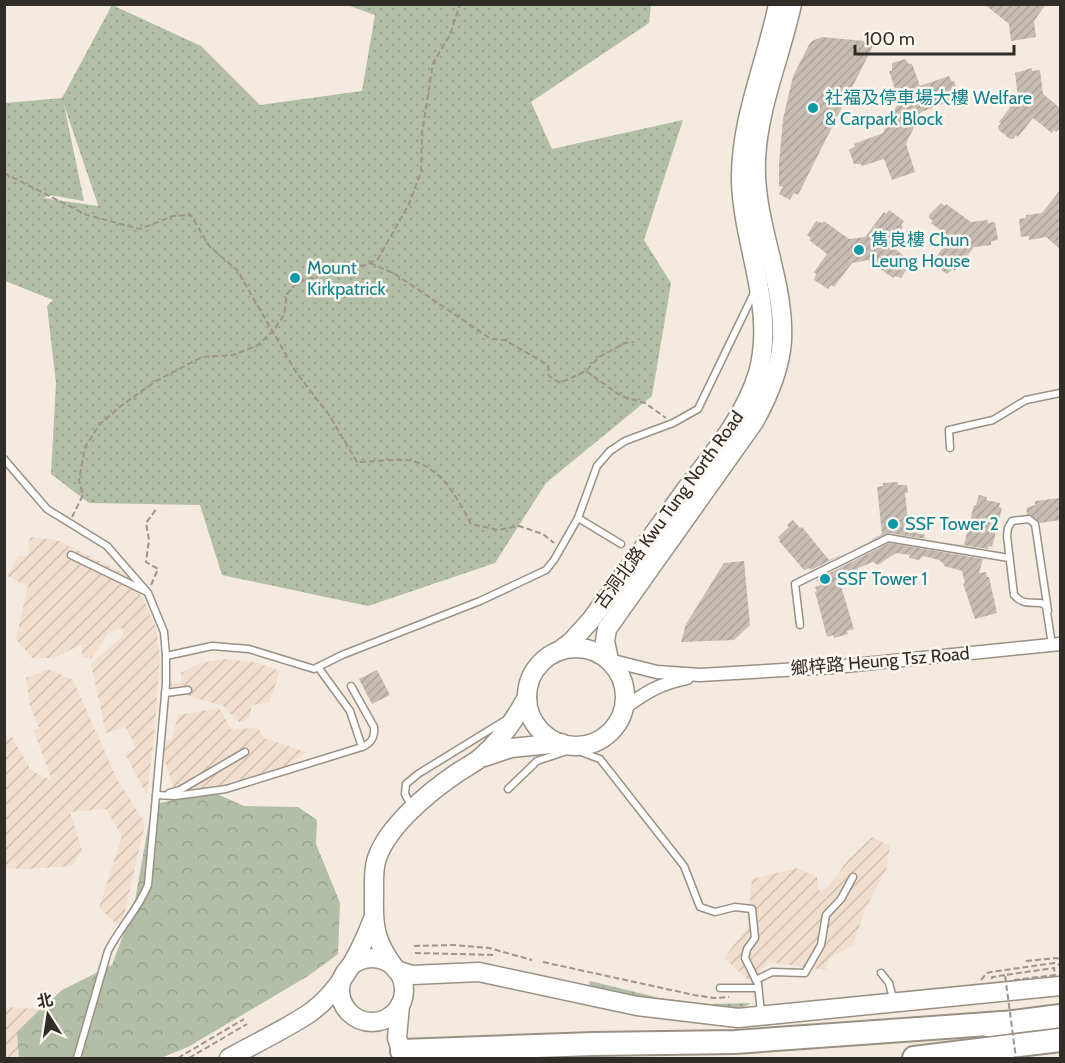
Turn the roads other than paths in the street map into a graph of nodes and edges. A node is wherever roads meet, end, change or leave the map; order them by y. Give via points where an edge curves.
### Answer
1 (778, 4) edge
2 (792, 4) edge
3 (799, 4) edge
4 (1060, 393) edge
5 (950, 448) dead end
6 (4, 459) edge
7 (578, 518) junction
8 (621, 544) dead end
9 (71, 555) dead end
10 (1009, 558) junction
11 (148, 593) junction
12 (1048, 611) junction
13 (801, 625) dead end
14 (1056, 645) edge
15 (559, 651) junction
16 (166, 656) junction
17 (609, 660) junction
18 (318, 667) junction
19 (700, 675) junction
20 (351, 686) dead end
21 (364, 688) dead end
22 (188, 690) dead end
23 (165, 693) junction
24 (356, 693) junction
25 (527, 697) junction
26 (623, 710) junction
27 (504, 720) dead end
28 (561, 743) junction
29 (362, 747) junction
30 (245, 752) dead end
31 (479, 759) junction
32 (508, 789) dead end
33 (156, 795) junction
34 (414, 808) junction
35 (853, 877) dead end
36 (373, 917) junction
37 (395, 969) junction
38 (881, 973) dead end
39 (436, 974) junction
40 (342, 980) junction
41 (756, 980) junction
42 (1060, 986) edge
43 (720, 988) dead end
44 (758, 988) junction
45 (402, 1000) junction
46 (894, 1003) junction
47 (311, 1012) junction
48 (761, 1016) junction
49 (1060, 1016) edge
50 (357, 1017) junction
51 (1002, 1023) junction
52 (1049, 1041) edge
53 (403, 1055) edge
54 (76, 1059) edge
55 (229, 1059) edge
56 (722, 1059) edge
57 (914, 1059) edge
58 (978, 1059) edge

1 - 15 main road, 古洞北路 Kwu Tung North Road via 745,123 741,156 745,223 763,312 763,353 758,374 721,443 591,620
2 - 17 main road, 古洞北路 Kwu Tung North Road via 760,127 756,161 760,215 781,313 782,343 776,372 765,403 749,430 607,629
3 - 7 lane via 777,28 749,89 741,133 740,219 755,291 698,409 610,451 597,466
4 - 5 lane via 1026,400 993,420 950,430
6 - 11 lane via 47,509 107,546
7 - 8 lane
7 - 18 lane via 546,570
9 - 11 lane
10 - 12 lane via 1014,595 1025,604 1041,603
10 - 12 lane via 1008,528 1012,521 1029,519 1038,531
10 - 13 lane via 888,538 795,584
11 - 16 lane via 164,632
12 - 14 lane
14 - 19 street, 鄉梓路 Heung Tsz Road via 835,667
15 - 17 main road via 584,648
15 - 25 main road, 古洞北路 Kwu Tung North Road via 548,656 532,674
16 - 18 lane via 212,646 249,649
16 - 23 lane
17 - 19 street, 鄉梓路 Heung Tsz Road via 657,672
17 - 26 main road, 古洞北路 Kwu Tung North Road via 623,684
18 - 29 lane via 350,711
19 - 26 street, 鄉梓路 Heung Tsz Road via 665,682
20 - 24 lane
21 - 24 lane
22 - 23 lane
23 - 33 lane
24 - 29 lane via 375,734
25 - 28 main road via 528,709 539,729
25 - 31 main road, 古洞北路 Kwu Tung North Road via 510,727
26 - 28 main road, 古洞北路 Kwu Tung North Road via 616,725 596,741 574,746
27 - 34 lane via 406,784 405,794
28 - 31 main road, 古洞北路 Kwu Tung North Road via 511,748
29 - 33 lane via 226,789
30 - 33 lane via 180,790
31 - 34 main road, 古洞北路 Kwu Tung North Road
32 - 41 lane via 537,761 573,749 600,759 684,866 700,907 715,912 735,907 752,909 755,938 744,958
33 - 54 lane via 148,885 142,902 108,951
34 - 36 main road, 古洞北路 Kwu Tung North Road via 390,834 376,860
35 - 41 lane via 826,915 821,945 805,973 772,972
36 - 37 main road, 古洞北路 Kwu Tung North Road via 378,941
36 - 40 main road, 古洞北路 Kwu Tung North Road
37 - 39 main road via 412,975
37 - 40 main road via 385,961 365,959 347,970
37 - 45 main road, 古洞北路 Kwu Tung North Road via 404,985
38 - 46 lane via 889,983
39 - 45 main road via 412,982
39 - 48 main road via 479,972 637,1006 708,1016
40 - 47 main road
40 - 50 main road via 341,1000
41 - 44 lane
42 - 46 main road
43 - 44 lane
44 - 48 lane
45 - 50 main road via 385,1020 375,1022
45 - 53 main road via 397,1038
46 - 48 main road
47 - 50 main road via 339,1009
47 - 55 main road
49 - 51 highway
50 - 53 main road via 394,1038
51 - 53 highway via 735,1042 592,1044
51 - 56 highway
52 - 57 highway
52 - 58 highway

